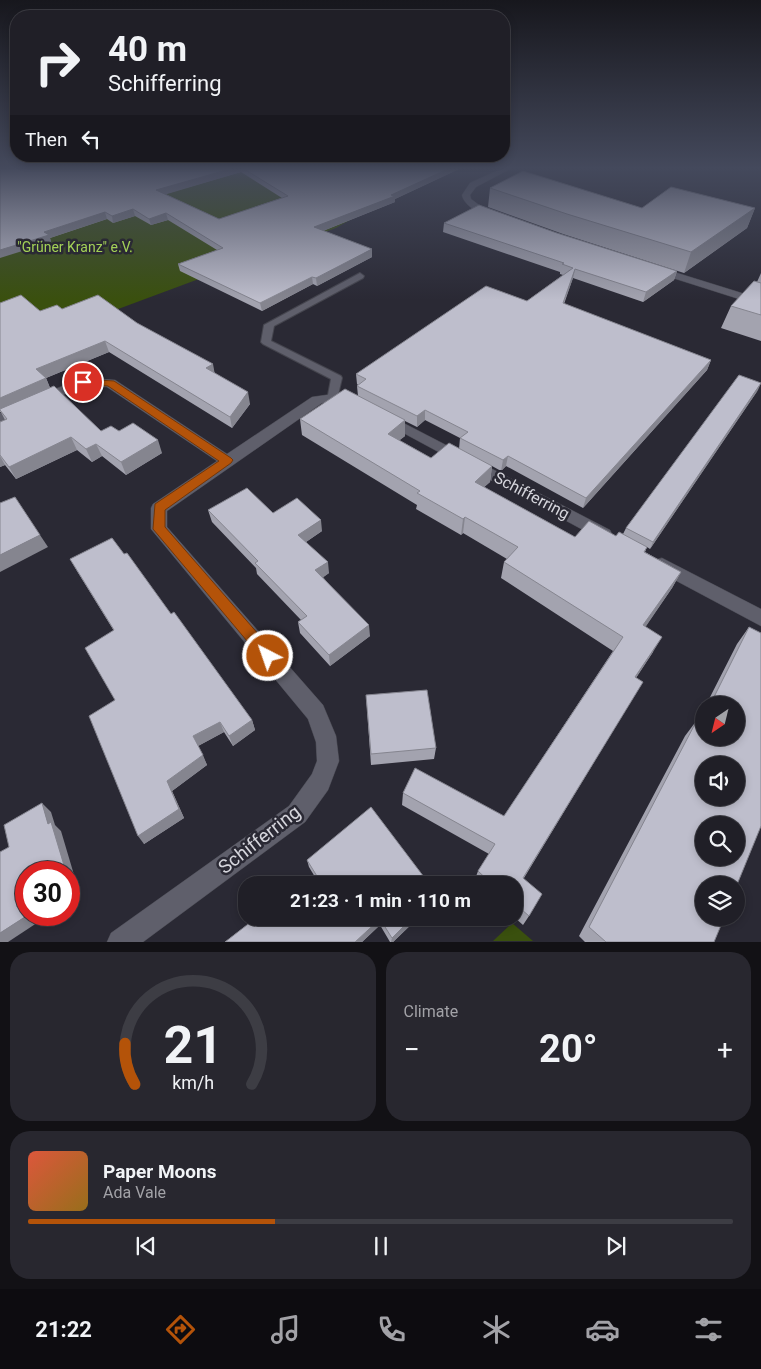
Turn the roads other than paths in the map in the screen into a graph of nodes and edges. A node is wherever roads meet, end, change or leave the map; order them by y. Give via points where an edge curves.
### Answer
1 (489, 213) edge
2 (502, 218) edge
3 (650, 268) edge
4 (360, 276) dead end
5 (761, 303) edge
6 (333, 395) junction
7 (0, 418) edge
8 (227, 460) junction
9 (615, 540) edge
10 (649, 558) edge
11 (760, 617) edge
12 (120, 942) edge

1 - 2 street
3 - 5 street
4 - 6 lane via 269,325 266,342 337,378
6 - 8 street, Schifferring via 317,400
6 - 9 street, Schifferring via 347,398
7 - 8 street via 83,382 110,383
8 - 12 street, Schifferring via 159,508 159,529 316,712 324,731 328,761 316,790 297,814
10 - 11 street

